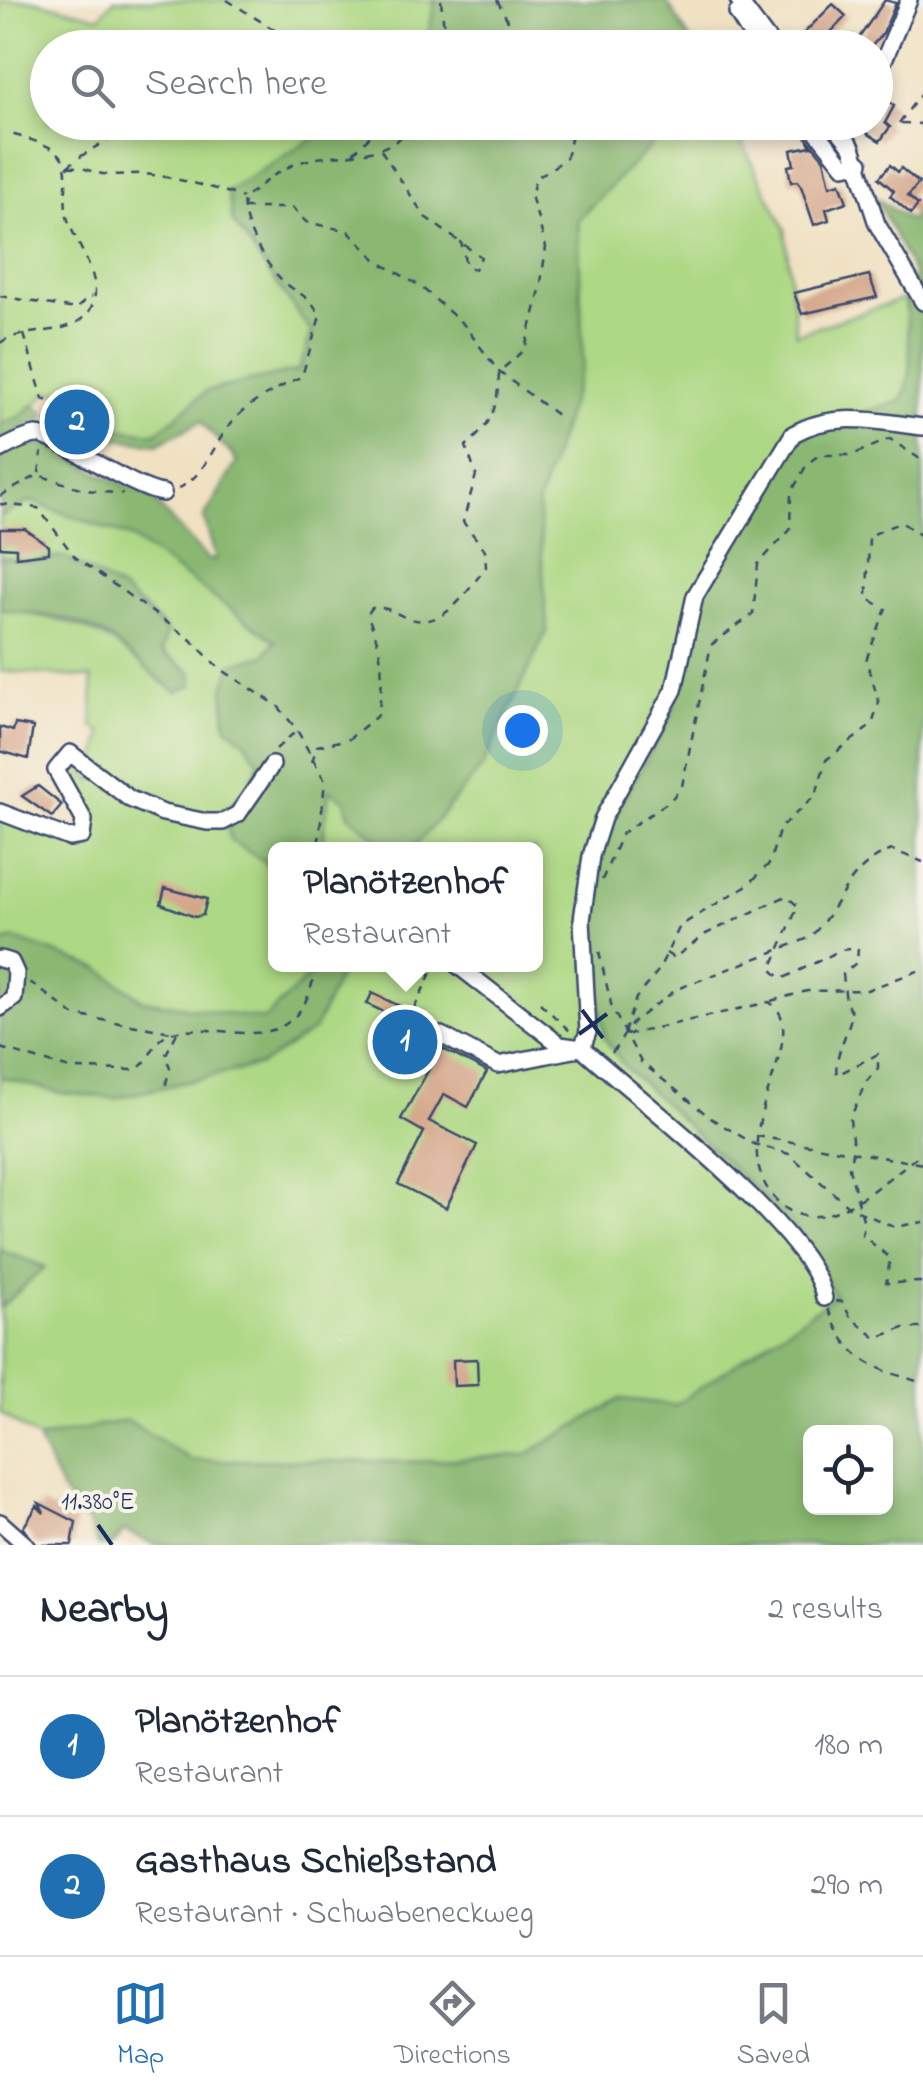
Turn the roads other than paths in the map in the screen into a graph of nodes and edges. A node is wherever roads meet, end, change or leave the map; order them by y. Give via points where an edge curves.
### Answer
1 (730, 0) edge
2 (738, 0) edge
3 (909, 0) edge
4 (748, 30) edge
5 (760, 30) edge
6 (893, 38) edge
7 (824, 140) edge
8 (846, 140) edge
9 (860, 163) junction
10 (923, 302) edge
11 (923, 427) edge
12 (0, 450) edge
13 (163, 494) road end
14 (272, 766) road end
15 (0, 812) edge
16 (0, 959) edge
17 (466, 972) edge
18 (0, 1008) edge
19 (441, 1034) road end
20 (582, 1048) junction
21 (824, 1298) road end
22 (0, 1522) edge
23 (26, 1545) edge

1 - 4 street
2 - 5 street
3 - 6 street
7 - 9 street via 844,166
8 - 9 street
9 - 10 street via 877,224
11 - 20 street via 849,418 812,423 793,434 696,596 674,690 603,818 592,856 582,920 588,1032
12 - 13 street via 43,428
14 - 15 street via 248,804 223,822 192,821 140,803 70,753 56,770 84,820 82,836 70,838
16 - 18 street via 16,974 14,998
17 - 20 street via 560,1044
19 - 20 street via 498,1065
20 - 21 street via 783,1227 815,1270
22 - 23 street

